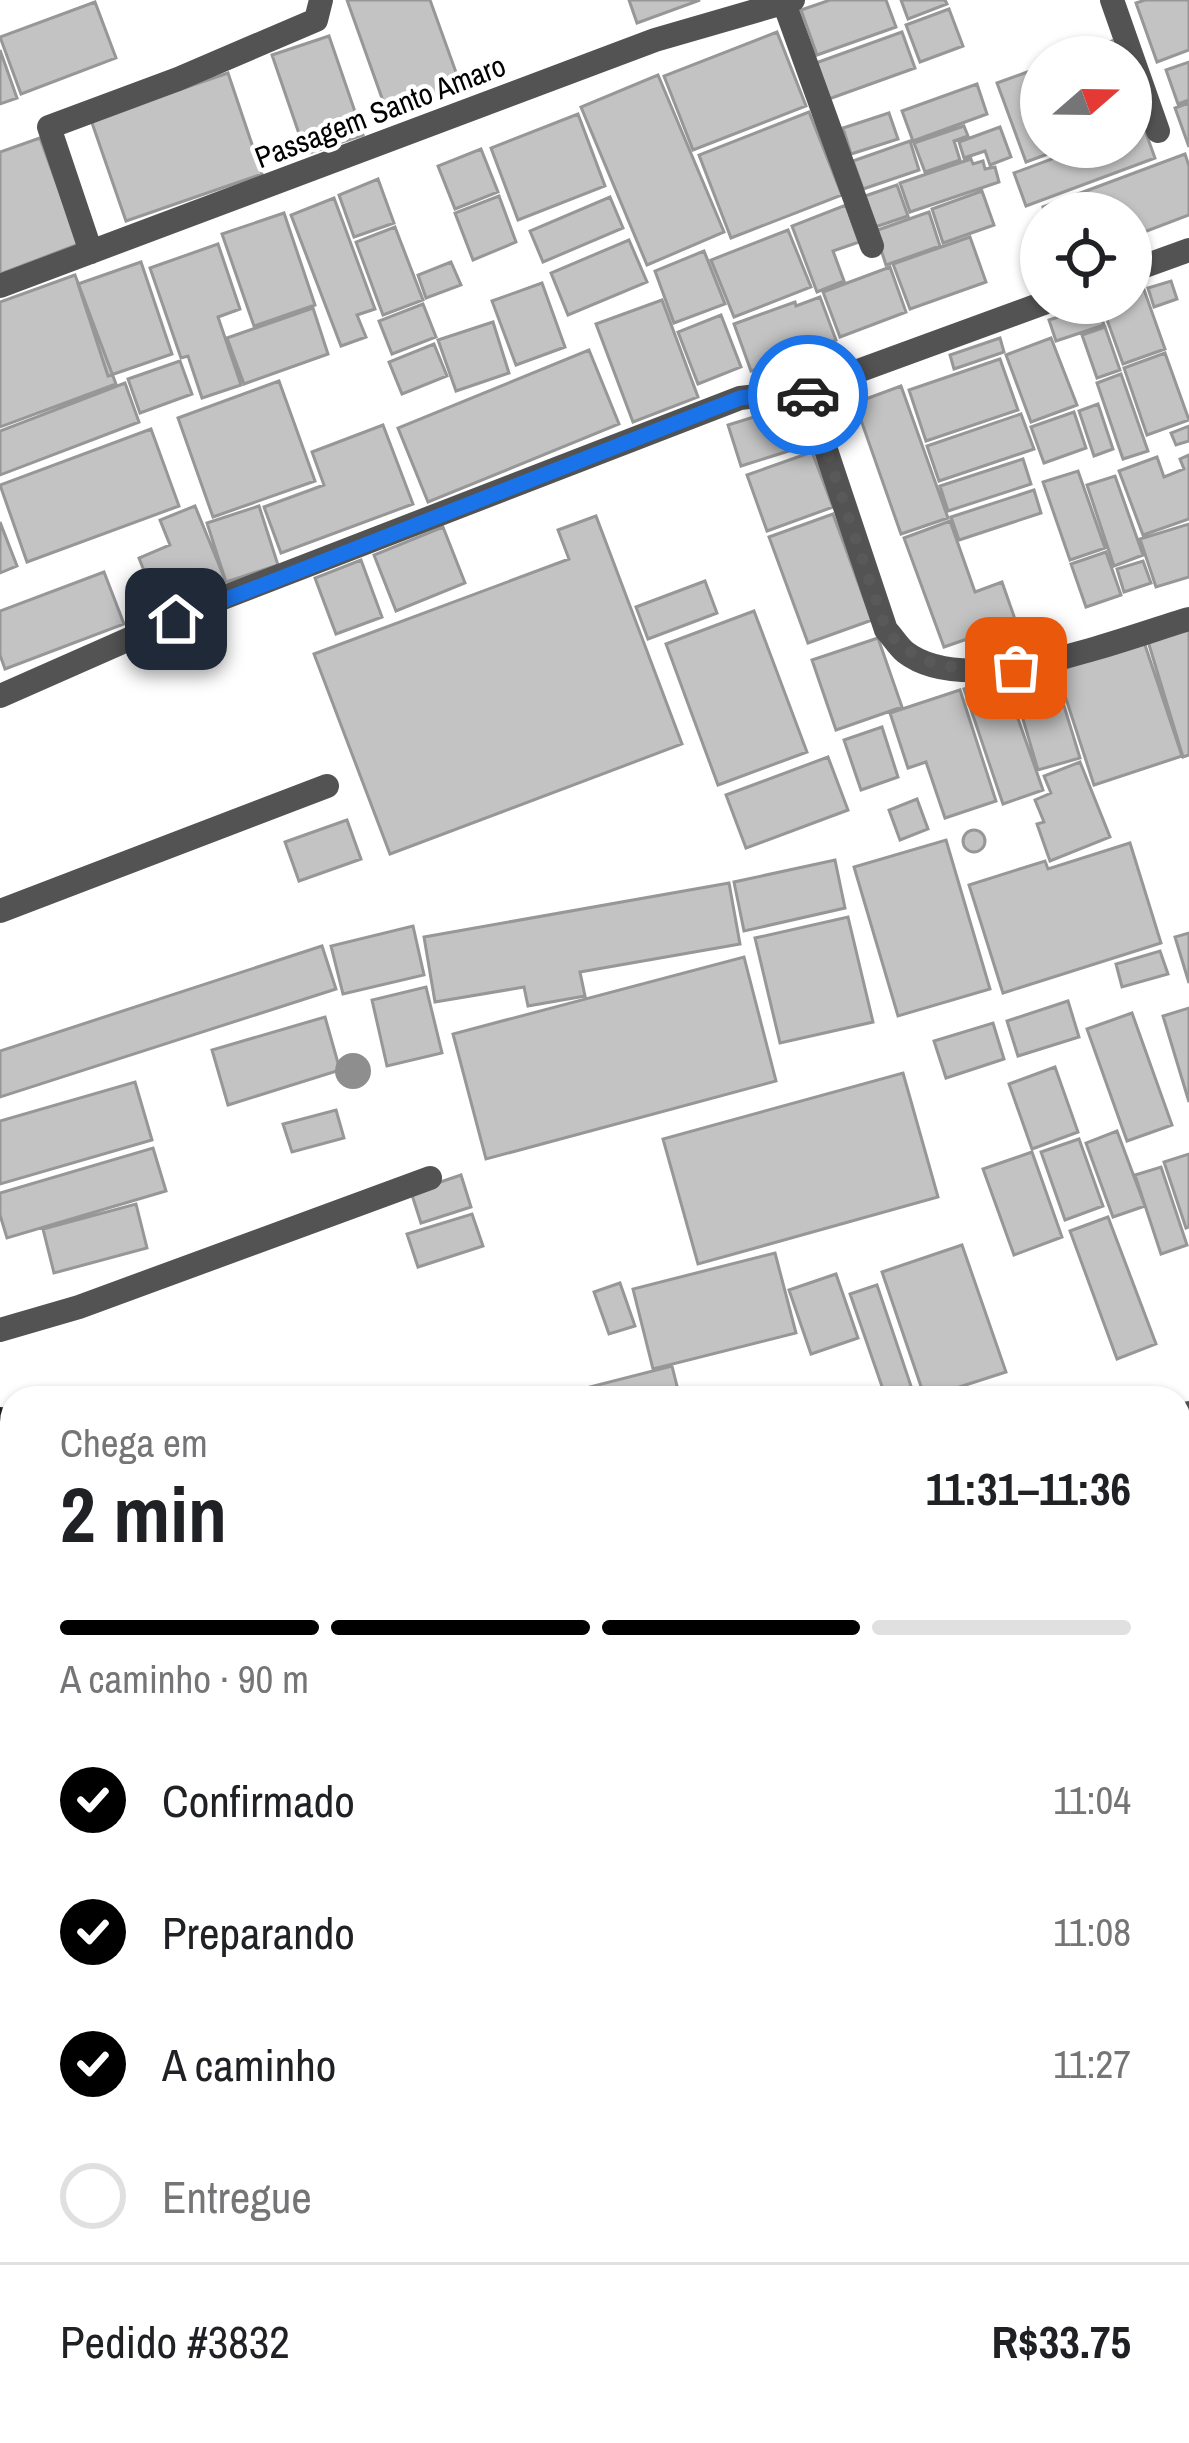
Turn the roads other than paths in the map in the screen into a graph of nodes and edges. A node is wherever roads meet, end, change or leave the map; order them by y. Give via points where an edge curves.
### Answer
1 (321, 0) edge
2 (1112, 0) edge
3 (787, 1) edge
4 (1158, 131) dead end
5 (872, 246) dead end
6 (1189, 250) edge
7 (91, 252) junction
8 (1152, 264) edge
9 (0, 286) edge
10 (1020, 312) edge
11 (806, 390) junction
12 (1189, 619) edge
13 (0, 696) edge
14 (327, 786) dead end
15 (0, 911) edge
16 (430, 1178) dead end
17 (0, 1330) edge

1 - 7 street via 316,20 50,127
2 - 4 street
3 - 5 street, Passagem Santo Amaro
3 - 7 street, Passagem Santo Amaro via 655,40
6 - 8 street
7 - 9 street, Passagem Santo Amaro
10 - 11 street
11 - 12 street via 886,630 904,651 931,664 1016,668
11 - 13 street via 740,398 220,599
14 - 15 street
16 - 17 street

